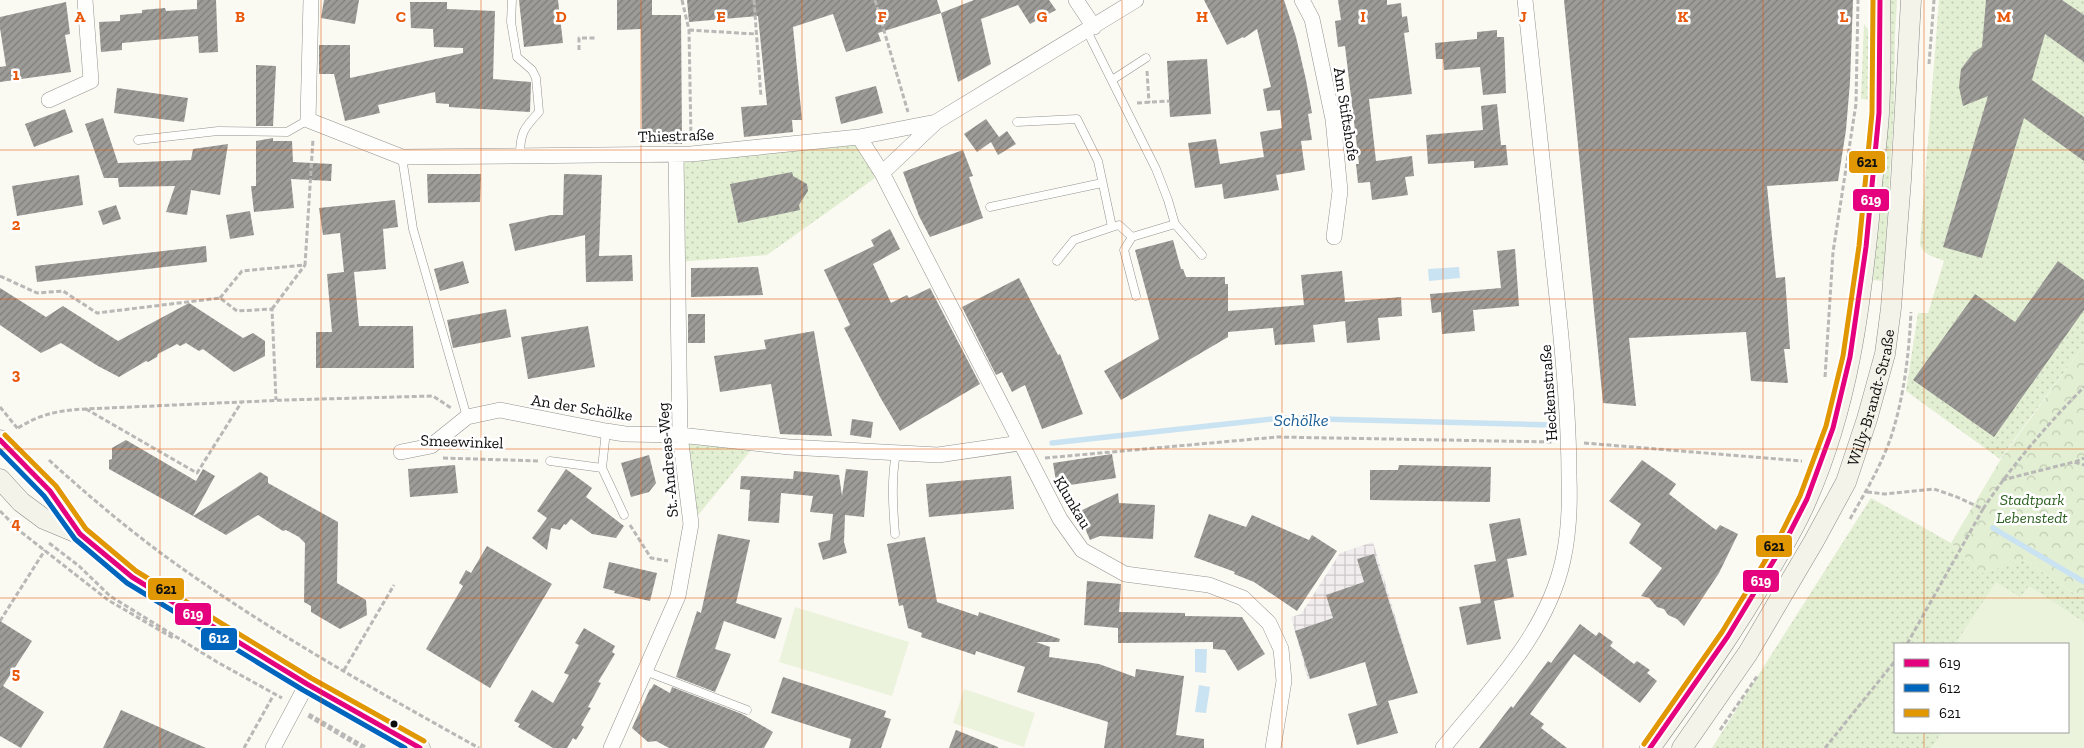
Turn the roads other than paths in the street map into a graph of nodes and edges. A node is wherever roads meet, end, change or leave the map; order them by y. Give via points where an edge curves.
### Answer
1 (85, 0) edge
2 (310, 0) edge
3 (512, 0) edge
4 (1076, 0) edge
5 (1136, 0) edge
6 (1302, 0) edge
7 (1525, 0) edge
8 (1880, 0) edge
9 (1911, 0) edge
10 (1090, 29) junction
11 (1146, 58) road end
12 (1112, 80) junction
13 (49, 100) dead end
14 (311, 121) junction
15 (936, 122) junction
16 (1017, 122) dead end
17 (858, 137) junction
18 (138, 140) dead end
19 (684, 154) junction
20 (520, 156) junction
21 (402, 157) junction
22 (882, 173) junction
23 (1102, 183) junction
24 (990, 207) dead end
25 (1175, 224) junction
26 (1112, 227) junction
27 (1132, 237) junction
28 (1334, 237) dead end
29 (1202, 255) dead end
30 (1057, 261) dead end
31 (1136, 296) dead end
32 (467, 418) junction
33 (606, 432) junction
34 (680, 435) junction
35 (0, 440) edge
36 (1020, 443) junction
37 (401, 452) dead end
38 (896, 453) junction
39 (550, 461) road end
40 (602, 468) junction
41 (0, 479) edge
42 (624, 515) road end
43 (80, 534) junction
44 (895, 534) dead end
45 (645, 671) junction
46 (307, 684) junction
47 (747, 710) dead end
48 (273, 748) edge
49 (420, 748) edge
50 (611, 748) edge
51 (1273, 748) edge
52 (1443, 748) edge
53 (1650, 748) edge
54 (1682, 748) edge

1 - 13 street via 91,81
2 - 14 street
3 - 20 lane via 511,22 517,57 536,78 539,112 524,128
4 - 10 street
5 - 10 street, Thiestraße
6 - 28 street, Am Stiftshofe via 1312,20 1333,119 1340,191
7 - 52 street, Heckenstraße via 1562,344 1570,509 1563,560 1549,601 1531,636
8 - 53 street, Willy-Brandt-Straße via 1878,115 1864,273 1852,352 1834,427 1806,502 1753,598
9 - 54 street, Willy-Brandt-Straße via 1889,324 1883,362 1867,419 1846,482 1814,541 1748,653
10 - 12 lane
10 - 15 street, Thiestraße
11 - 12 lane
12 - 25 lane via 1156,169
14 - 18 lane via 288,132 218,131
14 - 21 street, Thiestraße
15 - 17 street, Thiestraße
15 - 22 street
16 - 23 lane via 1077,119 1098,161
17 - 19 street, Thiestraße
17 - 22 street, Klunkau
19 - 20 street, Thiestraße
19 - 34 street, St.-Andreas-Weg
20 - 21 street, Thiestraße
21 - 32 lane via 413,230
22 - 36 street, Klunkau
23 - 24 lane
23 - 26 lane
25 - 27 lane
25 - 29 lane
26 - 27 lane via 1118,226
26 - 30 lane via 1074,240
27 - 31 lane via 1124,250
32 - 33 street, An der Schölke via 500,410
32 - 37 street, Smeewinkel via 431,446
33 - 34 street, An der Schölke
33 - 40 lane
34 - 38 street, An der Schölke via 789,447
34 - 45 street, St.-Andreas-Weg via 691,524 678,596
35 - 43 street via 50,492
36 - 38 street, An der Schölke via 938,455
36 - 51 street, Klunkau via 1060,519 1082,550 1125,574 1209,585 1243,598 1269,623 1282,649 1284,682
38 - 44 lane via 892,482
39 - 40 lane
40 - 42 lane
41 - 43 street via 21,502 44,519
43 - 46 street via 132,577
45 - 47 lane
45 - 50 street, St.-Andreas-Weg
46 - 48 street
46 - 49 street

